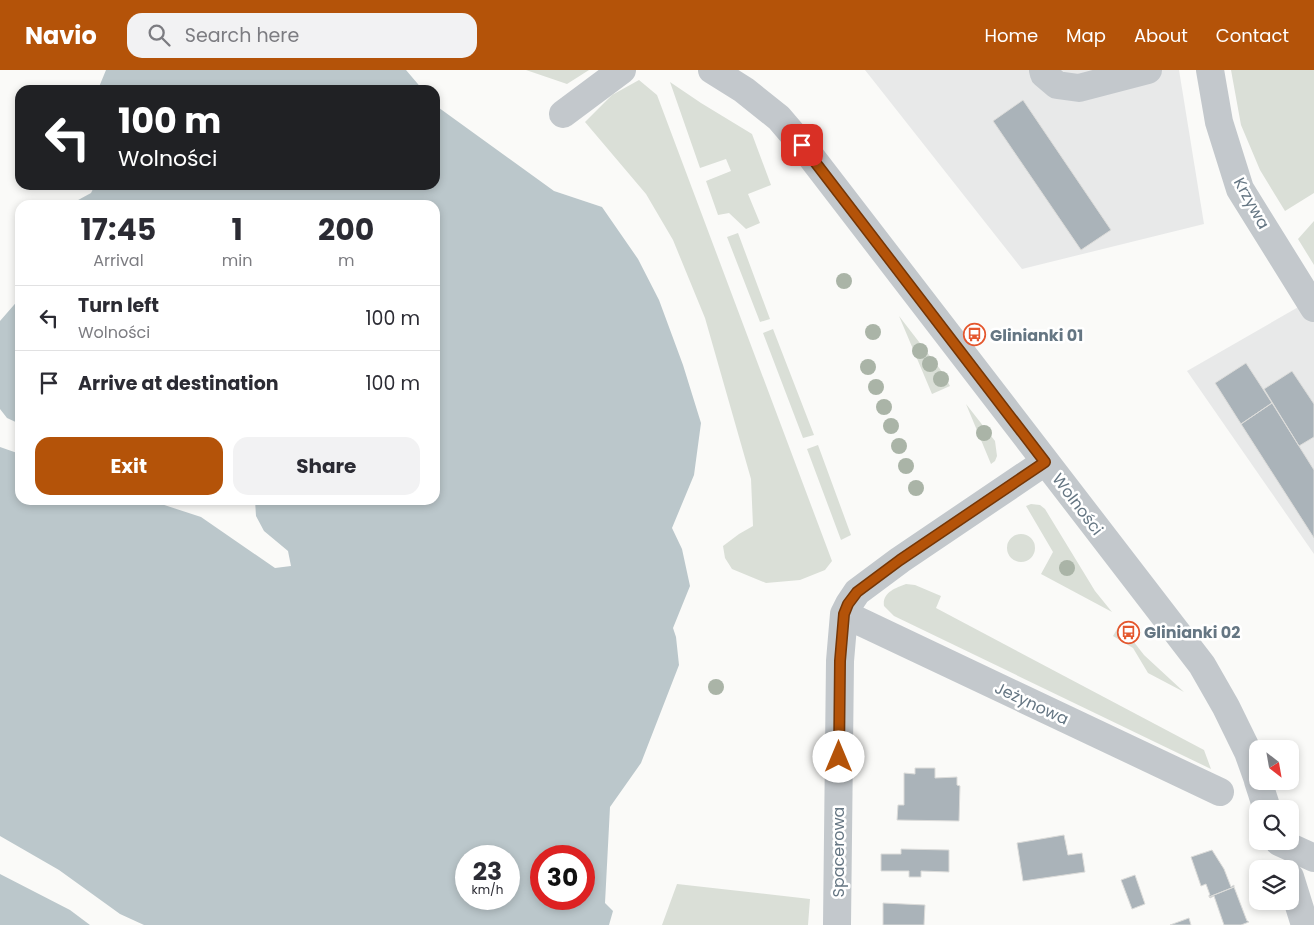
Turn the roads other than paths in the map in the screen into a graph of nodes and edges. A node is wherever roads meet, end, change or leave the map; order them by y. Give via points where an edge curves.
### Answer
1 (622, 70) edge
2 (712, 70) edge
3 (1043, 70) edge
4 (1148, 70) edge
5 (1210, 70) edge
6 (563, 114) dead end
7 (1311, 303) edge
8 (1045, 462) junction
9 (844, 614) junction
10 (1249, 755) edge
11 (1220, 792) dead end
12 (1296, 850) edge
13 (1314, 858) edge
14 (1299, 906) edge
15 (837, 925) edge
16 (1305, 925) edge

1 - 6 street
2 - 8 street, Wolności via 744,90 778,118 802,145
3 - 4 street via 1057,85 1079,88
5 - 7 street, Krzywa via 1219,122 1240,188
8 - 9 street, Spacerowa via 857,592
8 - 10 street, Wolności via 1202,665
9 - 11 street, Jeżynowa
9 - 15 street, Spacerowa via 840,661
12 - 13 street
14 - 16 street

